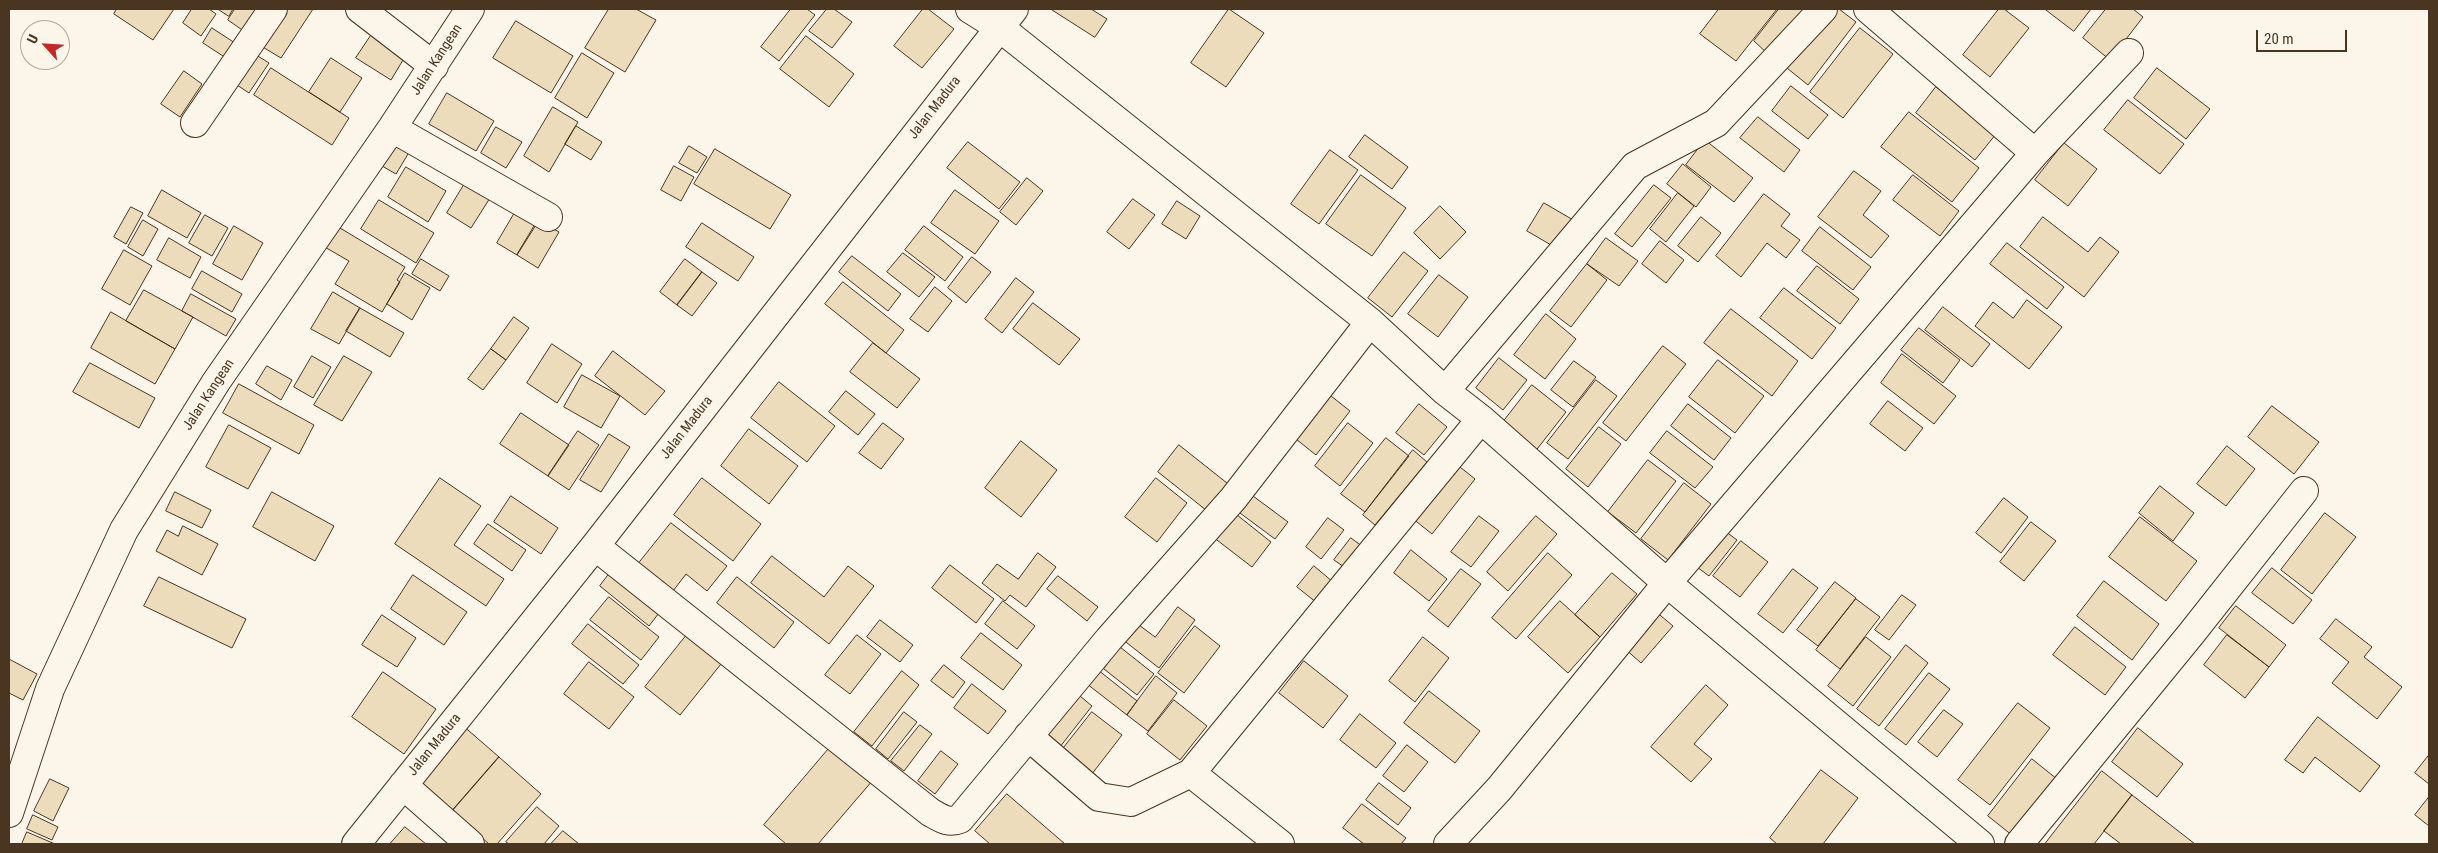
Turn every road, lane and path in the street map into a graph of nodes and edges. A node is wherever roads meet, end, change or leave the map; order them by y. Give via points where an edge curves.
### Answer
1 (273, 9) edge
2 (360, 9) edge
3 (470, 9) edge
4 (970, 9) edge
5 (1823, 9) edge
6 (1868, 9) edge
7 (1006, 18) edge
8 (2129, 53) dead end
9 (434, 66) junction
10 (195, 123) dead end
11 (392, 128) junction
12 (2035, 153) junction
13 (548, 217) dead end
14 (1370, 322) junction
15 (1445, 391) junction
16 (1481, 419) junction
17 (2304, 490) dead end
18 (595, 546) junction
19 (1666, 583) junction
20 (1028, 736) junction
21 (1191, 773) junction
22 (403, 785) junction
23 (9, 813) edge
24 (356, 844) edge
25 (470, 844) edge
26 (1280, 844) edge
27 (1448, 844) edge
28 (1980, 844) edge
29 (2018, 844) edge

1 - 10 street
2 - 9 street
3 - 9 street, Jalan Kangean
4 - 7 street
5 - 15 street via 1716,123 1636,166
6 - 12 street
7 - 14 street
7 - 18 street, Jalan Madura
8 - 12 street
9 - 11 street, Jalan Kangean
11 - 13 street
11 - 23 street, Jalan Kangean via 216,382 124,530 50,689
12 - 19 street
14 - 15 street
14 - 20 street via 1233,499
15 - 16 street
16 - 19 street
16 - 21 street
17 - 29 street
18 - 20 street via 942,819 952,822 960,818
18 - 22 street, Jalan Madura
19 - 27 street via 1499,789
19 - 28 street
20 - 21 street via 1099,797 1131,802
21 - 26 street
22 - 24 street, Jalan Madura
22 - 25 street

